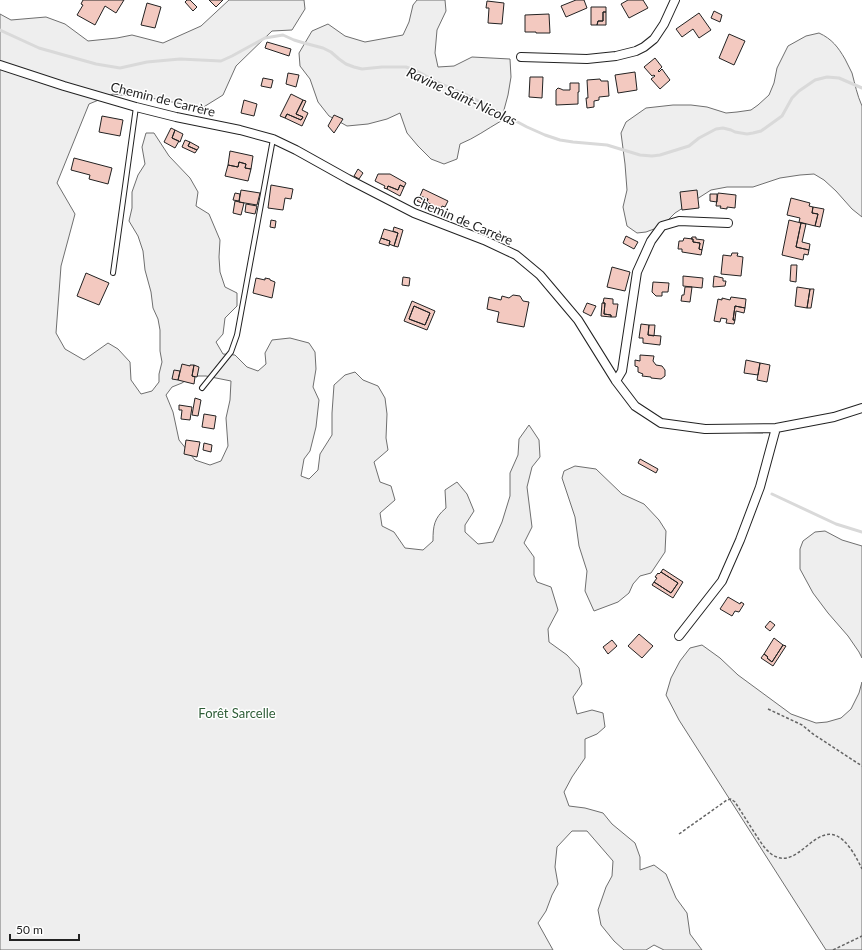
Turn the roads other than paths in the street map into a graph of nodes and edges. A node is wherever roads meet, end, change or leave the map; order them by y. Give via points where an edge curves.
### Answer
1 (675, 0) edge
2 (521, 57) dead end
3 (0, 65) edge
4 (136, 107) junction
5 (273, 139) junction
6 (728, 223) dead end
7 (113, 274) dead end
8 (616, 380) junction
9 (202, 388) dead end
10 (862, 408) edge
11 (776, 428) junction
12 (680, 636) dead end

1 - 2 street via 654,39 636,51 587,59
3 - 4 street, Chemin de Carrère
4 - 5 street, Chemin de Carrère
4 - 7 lane
5 - 8 street, Chemin de Carrère via 414,213 484,240 516,256 540,275 578,320
5 - 9 lane via 237,335 231,352
6 - 8 street via 679,221 662,226 651,241 637,272 622,371
8 - 11 street, Chemin de Carrère via 635,406 661,423 705,429
10 - 11 street, Chemin de Carrère via 834,417
11 - 12 street via 760,486 722,580

